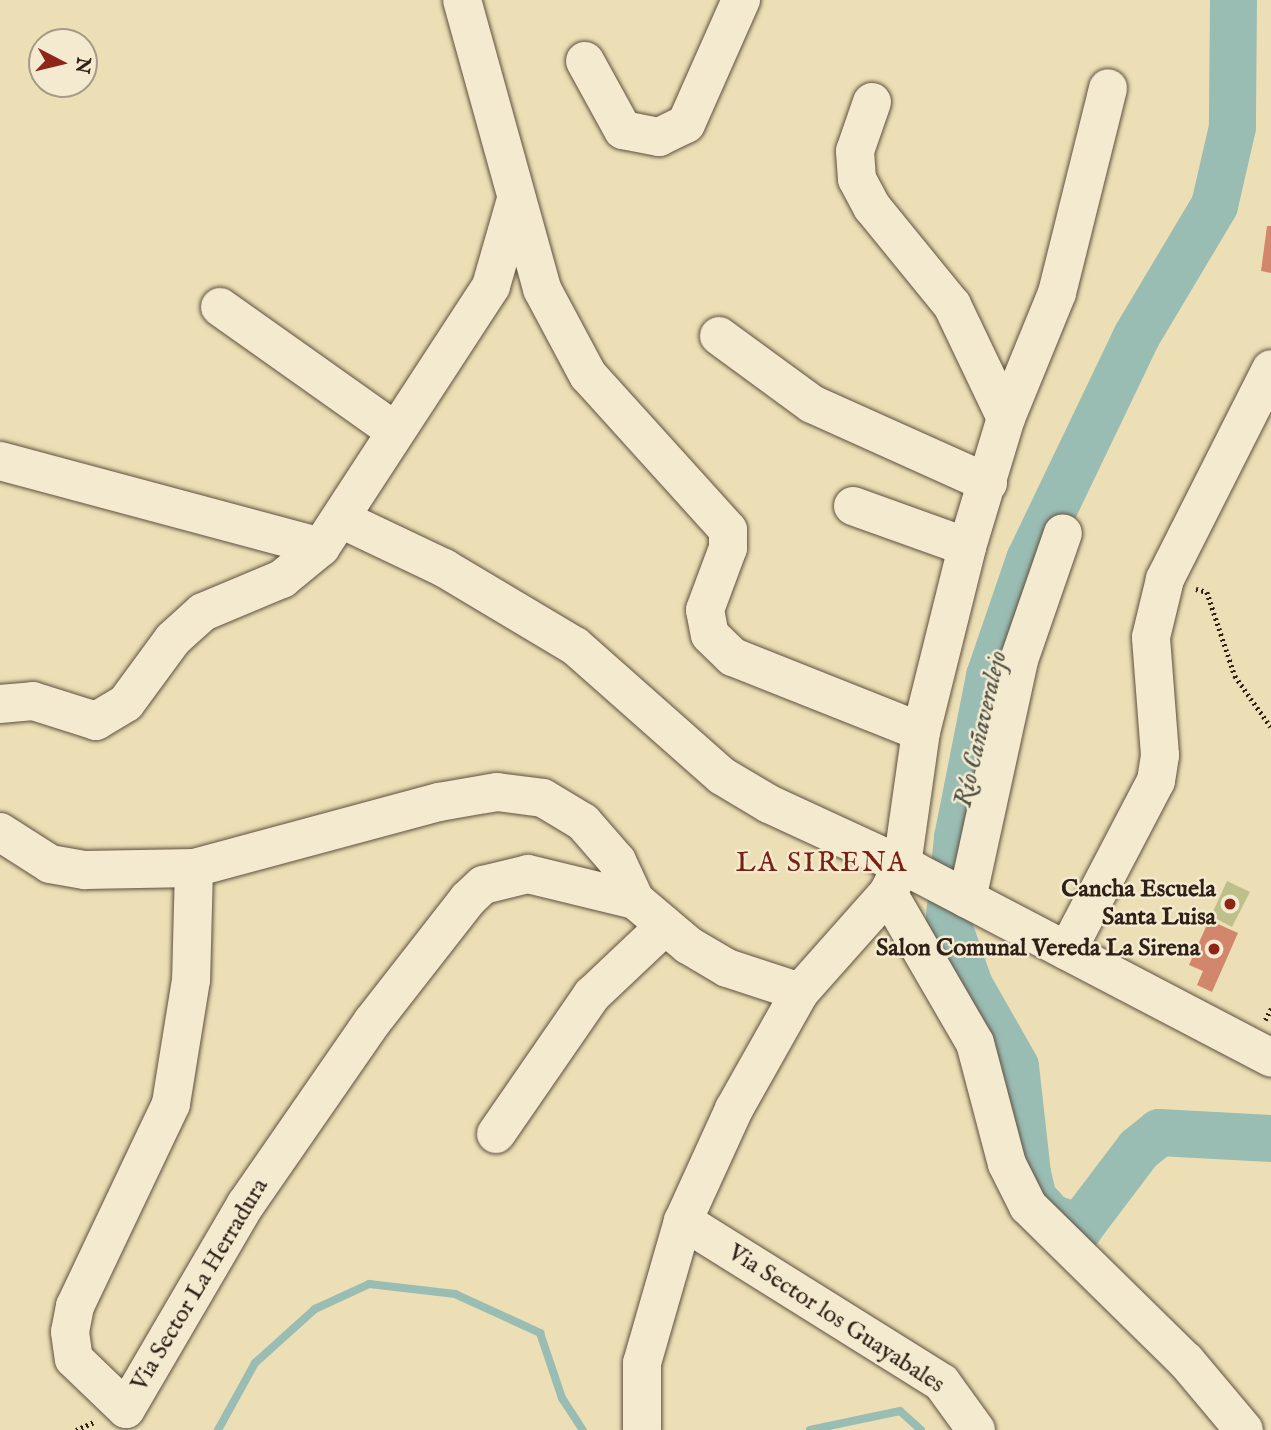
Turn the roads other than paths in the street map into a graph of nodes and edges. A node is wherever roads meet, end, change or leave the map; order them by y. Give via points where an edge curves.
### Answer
1 (462, 0) edge
2 (741, 0) edge
3 (585, 61) dead end
4 (1108, 88) dead end
5 (872, 102) dead end
6 (515, 198) junction
7 (220, 307) dead end
8 (719, 336) dead end
9 (1271, 369) edge
10 (1006, 418) junction
11 (392, 429) junction
12 (0, 461) edge
13 (988, 483) junction
14 (853, 506) dead end
15 (331, 533) junction
16 (1063, 533) dead end
17 (285, 536) junction
18 (967, 547) junction
19 (282, 579) junction
20 (0, 704) edge
21 (921, 732) junction
22 (0, 832) edge
23 (194, 868) junction
24 (905, 878) junction
25 (635, 900) junction
26 (974, 902) junction
27 (665, 926) junction
28 (1067, 951) junction
29 (800, 992) junction
30 (1271, 1058) edge
31 (496, 1134) dead end
32 (683, 1221) junction
33 (642, 1430) edge
34 (976, 1430) edge
35 (1244, 1430) edge

1 - 6 street
2 - 3 street via 686,124 659,137 623,130
4 - 10 street via 1057,293
5 - 10 street via 855,151 858,179 872,207 952,306
6 - 11 street via 491,286
6 - 21 street via 542,289 587,375 725,523 728,548 705,610 710,635 733,657
7 - 11 street
8 - 13 street via 763,374 812,404
9 - 28 street via 1164,579 1151,637 1160,755 1156,781
10 - 13 street
11 - 15 street
12 - 17 street
13 - 18 street
14 - 18 street
15 - 17 street
15 - 19 street
15 - 24 street via 444,568 575,646 722,776
16 - 26 street via 1019,660
17 - 19 street
18 - 21 street
19 - 20 street via 203,612 173,639 126,703 96,721 33,701
21 - 24 street
22 - 23 street via 50,864 85,870
23 - 25 street via 497,792 542,798 583,822 617,862
23 - 25 street, Via Sector La Herradura via 191,980 171,1104 75,1306 70,1332 74,1359 126,1409 246,1204 372,1022 468,899 483,885 528,874
24 - 26 street
24 - 29 street
24 - 35 street via 975,1043 1007,1164 1028,1206 1186,1361
25 - 27 street
26 - 28 street
27 - 29 street via 727,968
27 - 31 street via 592,995
28 - 30 street
29 - 32 street via 734,1109
32 - 33 street via 642,1363
32 - 34 street, Via Sector los Guayabales via 942,1383

